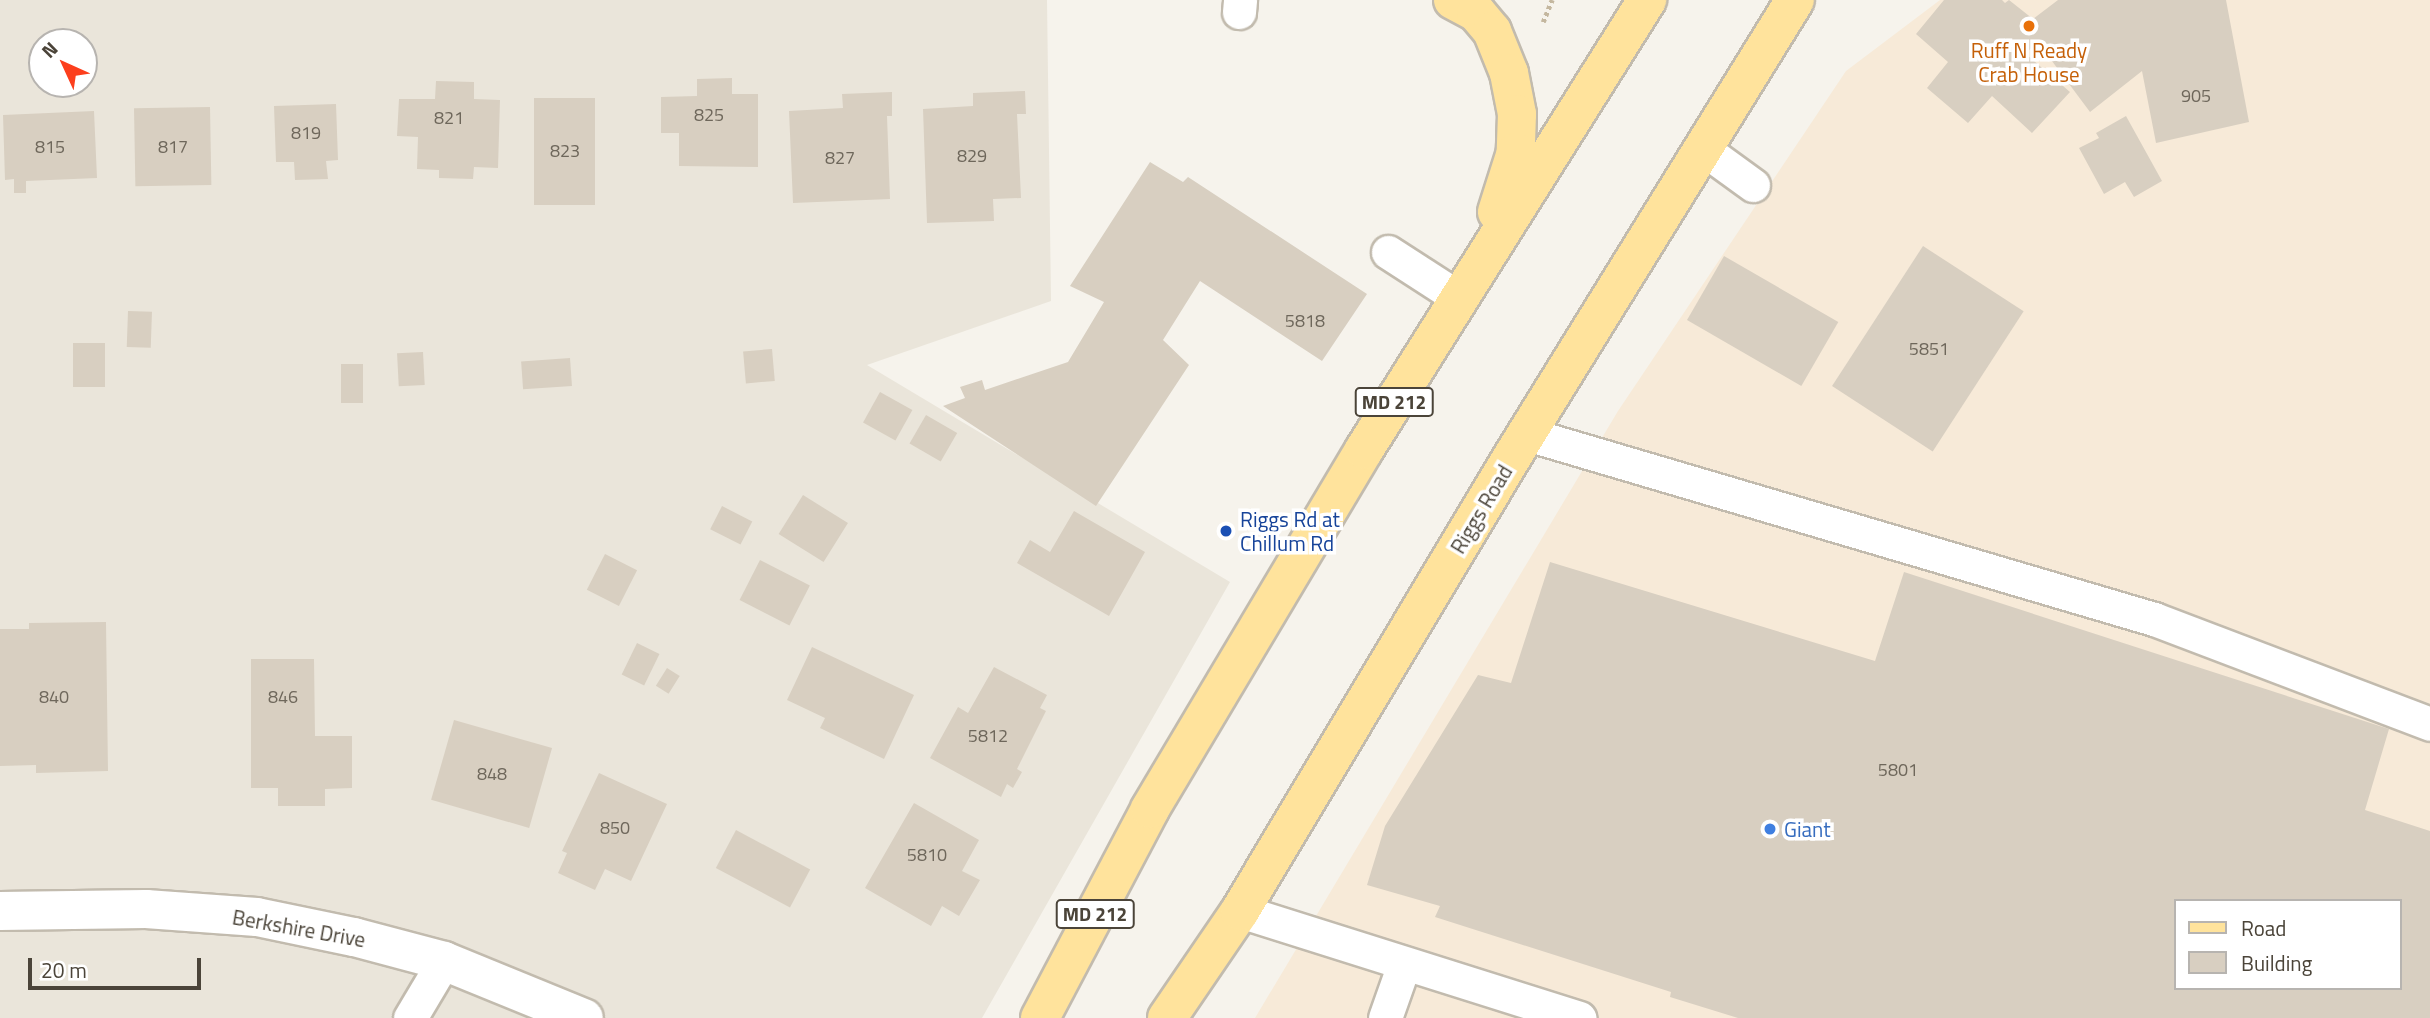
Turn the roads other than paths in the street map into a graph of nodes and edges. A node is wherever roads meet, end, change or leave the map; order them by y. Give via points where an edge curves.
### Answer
1 (1452, 0) edge
2 (1647, 0) edge
3 (1795, 0) edge
4 (1702, 148) junction
5 (1753, 185) dead end
6 (1388, 252) dead end
7 (1480, 263) junction
8 (1459, 298) junction
9 (1527, 434) junction
10 (2430, 724) edge
11 (0, 911) edge
12 (1240, 911) junction
13 (444, 961) junction
14 (1404, 964) junction
15 (410, 1018) edge
16 (584, 1018) edge
17 (1040, 1018) edge
18 (1167, 1018) edge
19 (1385, 1018) edge
20 (1580, 1018) edge

1 - 7 main road via 1476,12 1492,31 1517,114 1516,152
2 - 7 main road, MD 212
3 - 4 main road, Riggs Road
4 - 5 lane
4 - 9 main road, Riggs Road
6 - 8 lane
7 - 8 main road, MD 212
8 - 17 main road, MD 212 via 1150,810
9 - 10 lane via 2154,619
9 - 12 main road, Riggs Road
11 - 13 street, Berkshire Drive via 146,909 257,917
12 - 14 lane
12 - 18 main road, Riggs Road
13 - 15 lane
13 - 16 street, Berkshire Drive
14 - 19 lane
14 - 20 lane

